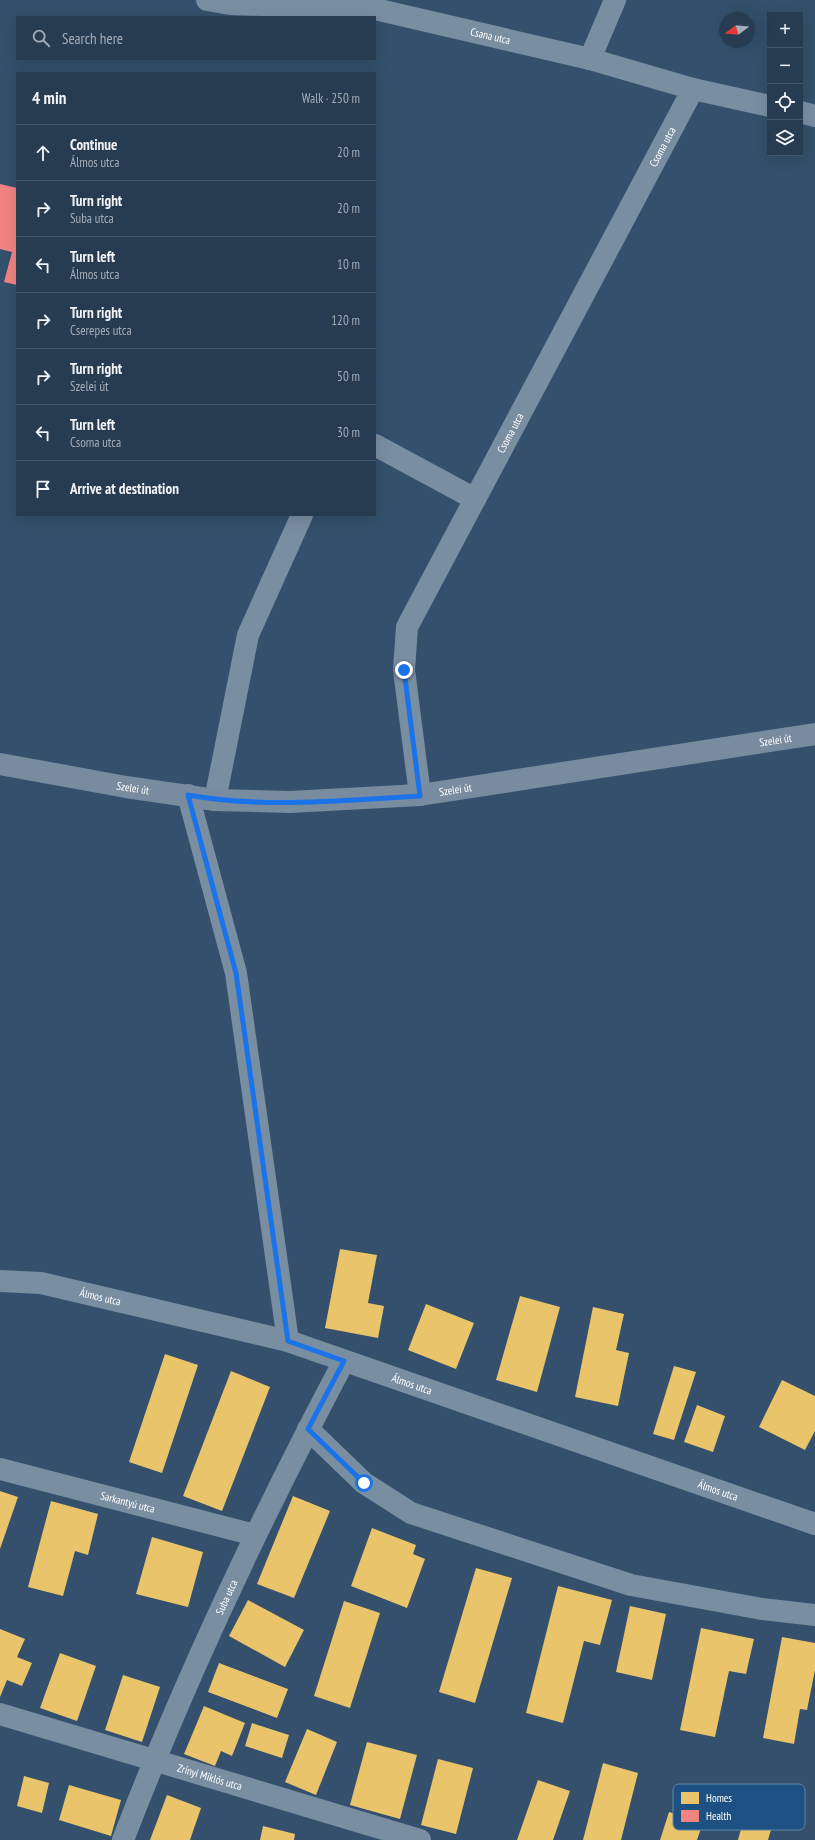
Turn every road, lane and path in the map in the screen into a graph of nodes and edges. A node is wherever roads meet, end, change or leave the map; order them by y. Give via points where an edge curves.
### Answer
1 (207, 0) edge
2 (615, 0) edge
3 (590, 59) junction
4 (693, 89) junction
5 (767, 105) edge
6 (803, 113) edge
7 (815, 116) edge
8 (376, 446) edge
9 (475, 499) junction
10 (302, 516) edge
11 (815, 734) edge
12 (0, 764) edge
13 (188, 795) junction
14 (420, 796) junction
15 (215, 800) junction
16 (0, 1281) edge
17 (288, 1341) junction
18 (344, 1361) junction
19 (308, 1429) junction
20 (0, 1469) edge
21 (815, 1524) edge
22 (255, 1535) junction
23 (815, 1615) edge
24 (0, 1714) edge
25 (154, 1759) junction
26 (123, 1840) edge
27 (420, 1840) edge

1 - 3 street, Csana utca via 230,4 375,9
2 - 3 street
3 - 4 street, Csana utca
4 - 5 street, Csana utca
4 - 9 street, Csoma utca
6 - 7 street
8 - 9 street
9 - 14 street, Csoma utca via 407,627 404,670
10 - 15 street via 248,635
11 - 14 main road, Szelei út
12 - 13 main road, Szelei út via 126,787
13 - 15 main road, Szelei út
13 - 17 street via 236,973
14 - 15 main road, Szelei út via 290,802
16 - 17 street, Álmos utca via 42,1283
17 - 18 street, Álmos utca
18 - 19 street, Suba utca
18 - 21 street, Álmos utca
19 - 22 street, Suba utca
19 - 23 street via 364,1483 411,1513 631,1585
20 - 22 street, Sarkantyú utca
22 - 25 street, Suba utca
24 - 25 street, Zrínyi Miklós utca
25 - 26 street, Suba utca
25 - 27 street, Zrínyi Miklós utca

